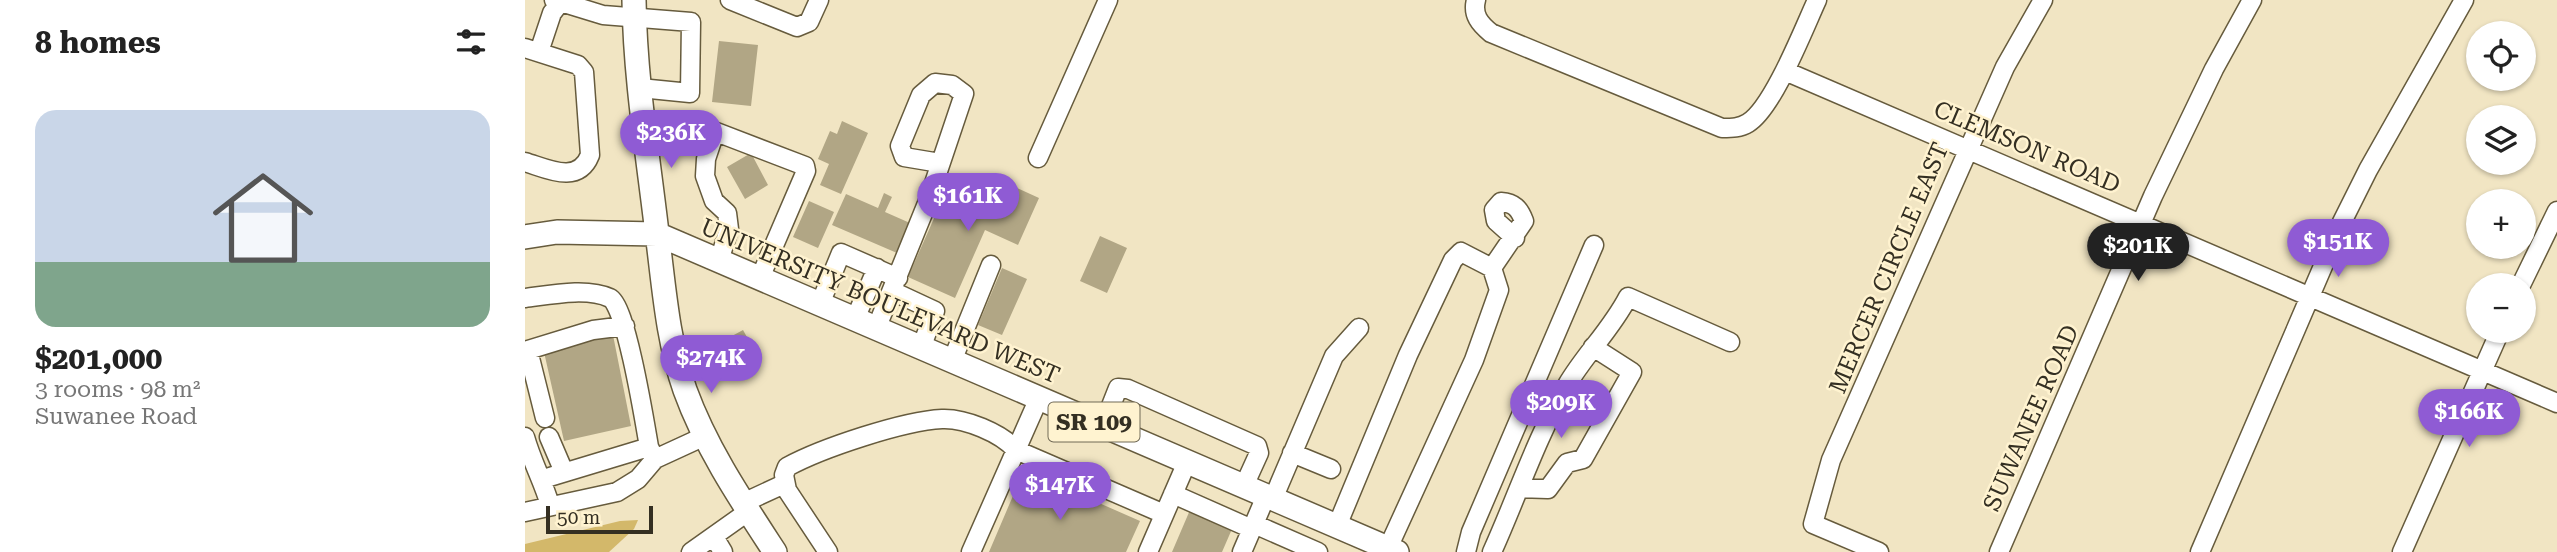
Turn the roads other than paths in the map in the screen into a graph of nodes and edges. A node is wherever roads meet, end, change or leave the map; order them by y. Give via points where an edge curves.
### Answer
1 (730, 0) edge
2 (819, 0) edge
3 (1108, 0) edge
4 (1476, 0) edge
5 (1817, 0) edge
6 (2043, 0) edge
7 (2252, 0) edge
8 (2464, 0) edge
9 (559, 1) edge
10 (634, 8) edge
11 (532, 50) edge
12 (1785, 71) junction
13 (640, 88) junction
14 (644, 127) junction
15 (715, 132) junction
16 (1968, 148) junction
17 (1038, 158) dead end
18 (525, 162) edge
19 (940, 163) junction
20 (2557, 211) edge
21 (2142, 223) junction
22 (657, 234) junction
23 (525, 237) edge
24 (1515, 238) dead end
25 (1594, 245) dead end
26 (719, 261) junction
27 (991, 265) dead end
28 (877, 268) junction
29 (1492, 268) junction
30 (2527, 273) edge
31 (759, 278) junction
32 (895, 285) junction
33 (2310, 296) junction
34 (525, 298) edge
35 (820, 304) junction
36 (855, 319) junction
37 (625, 326) junction
38 (1359, 328) dead end
39 (876, 329) junction
40 (1730, 342) dead end
41 (2495, 343) edge
42 (1594, 347) junction
43 (921, 348) junction
44 (527, 350) edge
45 (952, 361) junction
46 (2481, 373) junction
47 (1039, 398) junction
48 (2557, 403) edge
49 (545, 418) dead end
50 (1103, 426) junction
51 (705, 436) junction
52 (549, 437) dead end
53 (525, 440) edge
54 (1016, 450) junction
55 (652, 453) junction
56 (1293, 453) junction
57 (1187, 462) junction
58 (1331, 469) dead end
59 (564, 471) junction
60 (543, 479) junction
61 (784, 484) junction
62 (1244, 486) junction
63 (1519, 488) junction
64 (1173, 494) junction
65 (1270, 497) junction
66 (550, 505) junction
67 (746, 507) junction
68 (525, 512) edge
69 (1164, 514) junction
70 (1253, 526) junction
71 (1337, 526) junction
72 (718, 545) edge
73 (1393, 550) edge
74 (691, 552) edge
75 (775, 552) edge
76 (828, 552) edge
77 (971, 552) edge
78 (1148, 552) edge
79 (1242, 552) edge
80 (1318, 552) edge
81 (1466, 552) edge
82 (1492, 552) edge
83 (1879, 552) edge
84 (1999, 552) edge
85 (2200, 552) edge
86 (2402, 552) edge

1 - 2 street via 793,27 806,25
3 - 17 street
4 - 12 street via 1480,24 1491,33 1722,128 1750,122
5 - 12 street
6 - 16 street, MERCER CIRCLE EAST via 2005,67
7 - 21 street, SUWANEE ROAD via 2214,69
8 - 33 street via 2368,170
9 - 10 street via 603,15
9 - 11 street
10 - 13 main road
10 - 13 street via 691,22 690,93
11 - 18 street via 578,65 583,72 590,155 576,173
12 - 16 street, CLEMSON ROAD
13 - 14 main road
14 - 15 street via 698,124
14 - 22 main road
15 - 26 street via 704,168 712,197 727,213 729,229
15 - 31 street via 805,166
16 - 21 street, CLEMSON ROAD
16 - 83 street, MERCER CIRCLE EAST via 1831,460 1813,524
19 - 19 street via 964,94 952,85 935,83 921,95 900,146 904,157
19 - 32 street
20 - 30 street
21 - 33 street, CLEMSON ROAD
21 - 84 street, SUWANEE ROAD
22 - 23 main road, UNIVERSITY BOULEVARD WEST / SR 109 via 557,232
22 - 26 main road, UNIVERSITY BOULEVARD WEST / SR 109
22 - 51 main road via 668,328 685,389
24 - 29 street
25 - 81 street
26 - 31 main road, UNIVERSITY BOULEVARD WEST / SR 109
27 - 45 street
28 - 32 street
28 - 35 street via 841,253
28 - 36 street
29 - 71 street via 1461,252 1453,260
29 - 73 street via 1499,290
31 - 35 main road, UNIVERSITY BOULEVARD WEST / SR 109
32 - 39 street
32 - 43 street via 935,311
33 - 46 street, CLEMSON ROAD
33 - 85 street
34 - 37 street via 553,294 609,297 617,303
35 - 36 main road, UNIVERSITY BOULEVARD WEST / SR 109
36 - 39 main road, UNIVERSITY BOULEVARD WEST / SR 109
37 - 44 street via 593,330
37 - 55 street
38 - 56 street via 1334,356
39 - 43 main road, UNIVERSITY BOULEVARD WEST / SR 109
40 - 42 street via 1628,298
41 - 46 street
42 - 63 street via 1567,385
42 - 63 street via 1632,372 1583,458 1567,463 1548,489
43 - 45 main road, UNIVERSITY BOULEVARD WEST / SR 109
44 - 49 street
45 - 47 main road, UNIVERSITY BOULEVARD WEST / SR 109
46 - 48 street, CLEMSON ROAD
46 - 86 street
47 - 50 main road, UNIVERSITY BOULEVARD WEST / SR 109
47 - 54 street
50 - 57 main road, UNIVERSITY BOULEVARD WEST / SR 109
50 - 62 street via 1118,388 1128,390 1257,446 1259,453
51 - 55 street
51 - 67 main road
52 - 59 street
53 - 60 street via 533,468
54 - 61 street via 1008,440 961,421 942,419 845,442 801,459 787,467
54 - 69 street
54 - 77 street
55 - 59 street
55 - 66 street via 638,479 617,492
56 - 58 street
56 - 65 street
57 - 62 main road, UNIVERSITY BOULEVARD WEST / SR 109
57 - 64 street
59 - 60 street
60 - 66 street
61 - 67 street
61 - 76 street
62 - 65 main road, UNIVERSITY BOULEVARD WEST / SR 109
63 - 82 street
64 - 69 street
64 - 70 street
65 - 70 street
65 - 71 main road, UNIVERSITY BOULEVARD WEST / SR 109
66 - 68 street
67 - 72 street
67 - 75 main road
69 - 78 street
70 - 79 street
70 - 80 street
71 - 73 main road, UNIVERSITY BOULEVARD WEST / SR 109
72 - 74 street

